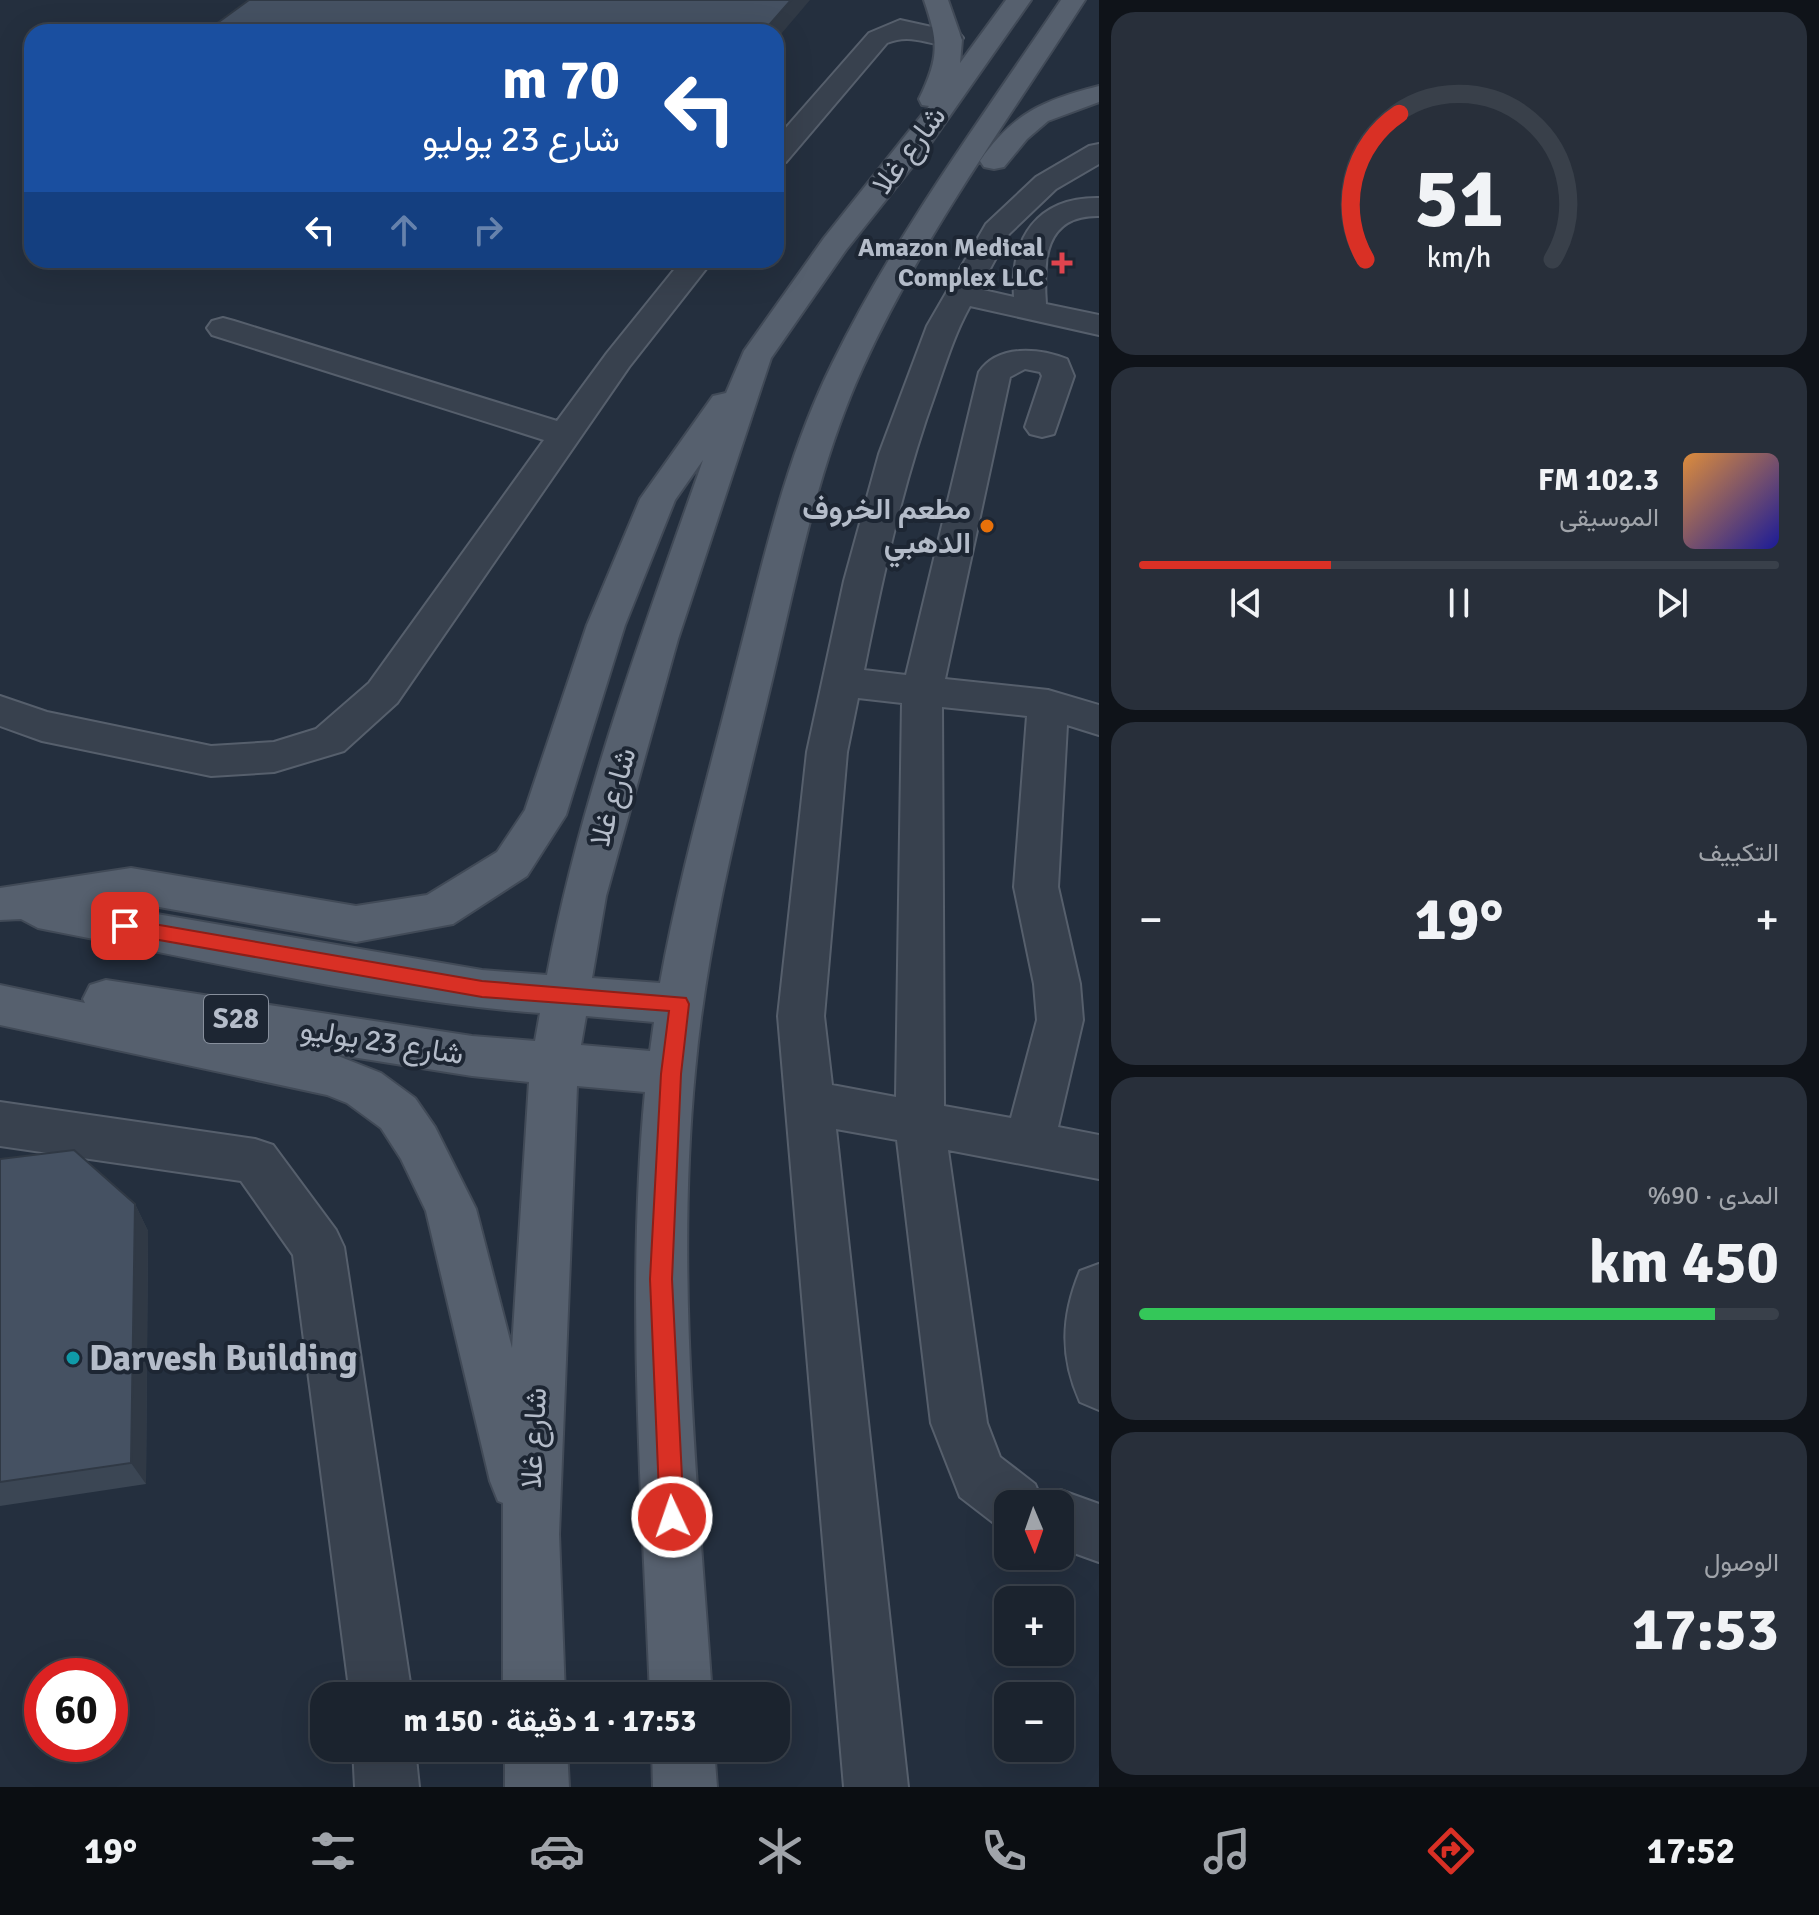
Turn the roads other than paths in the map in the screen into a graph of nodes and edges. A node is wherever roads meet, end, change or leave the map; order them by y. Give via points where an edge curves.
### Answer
1 (918, 0) edge
2 (936, 0) edge
3 (1019, 0) edge
4 (1073, 0) edge
5 (890, 31) junction
6 (950, 38) junction
7 (1096, 122) edge
8 (918, 141) junction
9 (784, 146) edge
10 (944, 197) junction
11 (1099, 207) edge
12 (692, 268) edge
13 (960, 294) junction
14 (1030, 309) junction
15 (1099, 325) edge
16 (223, 328) dead end
17 (755, 358) junction
18 (1042, 427) dead end
19 (565, 435) junction
20 (842, 682) junction
21 (922, 691) junction
22 (1048, 704) junction
23 (0, 711) edge
24 (1099, 720) edge
25 (2, 903) edge
26 (0, 983) edge
27 (564, 996) junction
28 (680, 1004) junction
29 (0, 1005) edge
30 (554, 1066) junction
31 (671, 1074) junction
32 (809, 1102) junction
33 (920, 1123) junction
34 (0, 1124) edge
35 (1029, 1144) junction
36 (1099, 1157) edge
37 (1099, 1289) edge
38 (1099, 1383) edge
39 (997, 1490) edge
40 (1074, 1524) edge
41 (1099, 1533) edge
42 (530, 1534) junction
43 (379, 1682) edge
44 (534, 1682) edge
45 (680, 1682) edge
46 (385, 1762) edge
47 (536, 1762) edge
48 (684, 1762) edge
49 (387, 1787) edge
50 (537, 1787) edge
51 (685, 1787) edge
52 (876, 1787) edge

1 - 5 street via 899,15
2 - 6 main road
3 - 8 main road, شارع غلا
4 - 10 main road, شارع غلا
5 - 6 street via 916,30
5 - 9 street via 828,92
6 - 8 main road via 949,65 919,121
7 - 10 main road via 1069,113 1038,113 1020,127 980,178
7 - 13 street via 1046,183 997,230
8 - 17 main road, شارع غلا via 835,244
10 - 28 main road, شارع غلا via 895,269 845,370 799,491 715,823
11 - 14 street via 1077,207 1051,219 1029,263
12 - 19 street
13 - 14 street
13 - 20 street via 896,454
14 - 15 street
16 - 19 street
17 - 25 main road via 658,499 606,625 545,815 512,864 437,911 356,924 131,885
17 - 27 main road, شارع غلا via 659,639 584,896
18 - 21 street via 1058,376 1055,366 1039,358 1013,360 995,372
19 - 23 street via 383,693 330,740 274,757 211,761 42,726
20 - 21 street
20 - 32 street via 827,752 801,1016
21 - 22 street
21 - 33 street
22 - 24 street
22 - 35 street via 1036,887 1060,1020
25 - 27 main road, S28 via 482,989
26 - 30 main road, شارع 23 يوليو / S28
27 - 28 main road, S28
27 - 30 main road, شارع غلا
28 - 31 main road, شارع غلا
29 - 42 main road via 332,1075 364,1088 398,1113 451,1209
30 - 31 main road, شارع 23 يوليو / S28
30 - 42 main road, شارع غلا
31 - 45 main road, شارع غلا via 661,1279
32 - 33 street
32 - 52 street
33 - 35 street
33 - 39 street via 959,1423 980,1477
34 - 43 street via 255,1161 318,1247
35 - 36 street
37 - 38 street via 1091,1348
40 - 41 street
42 - 44 main road, شارع غلا
46 - 49 street
47 - 50 main road
48 - 51 main road

